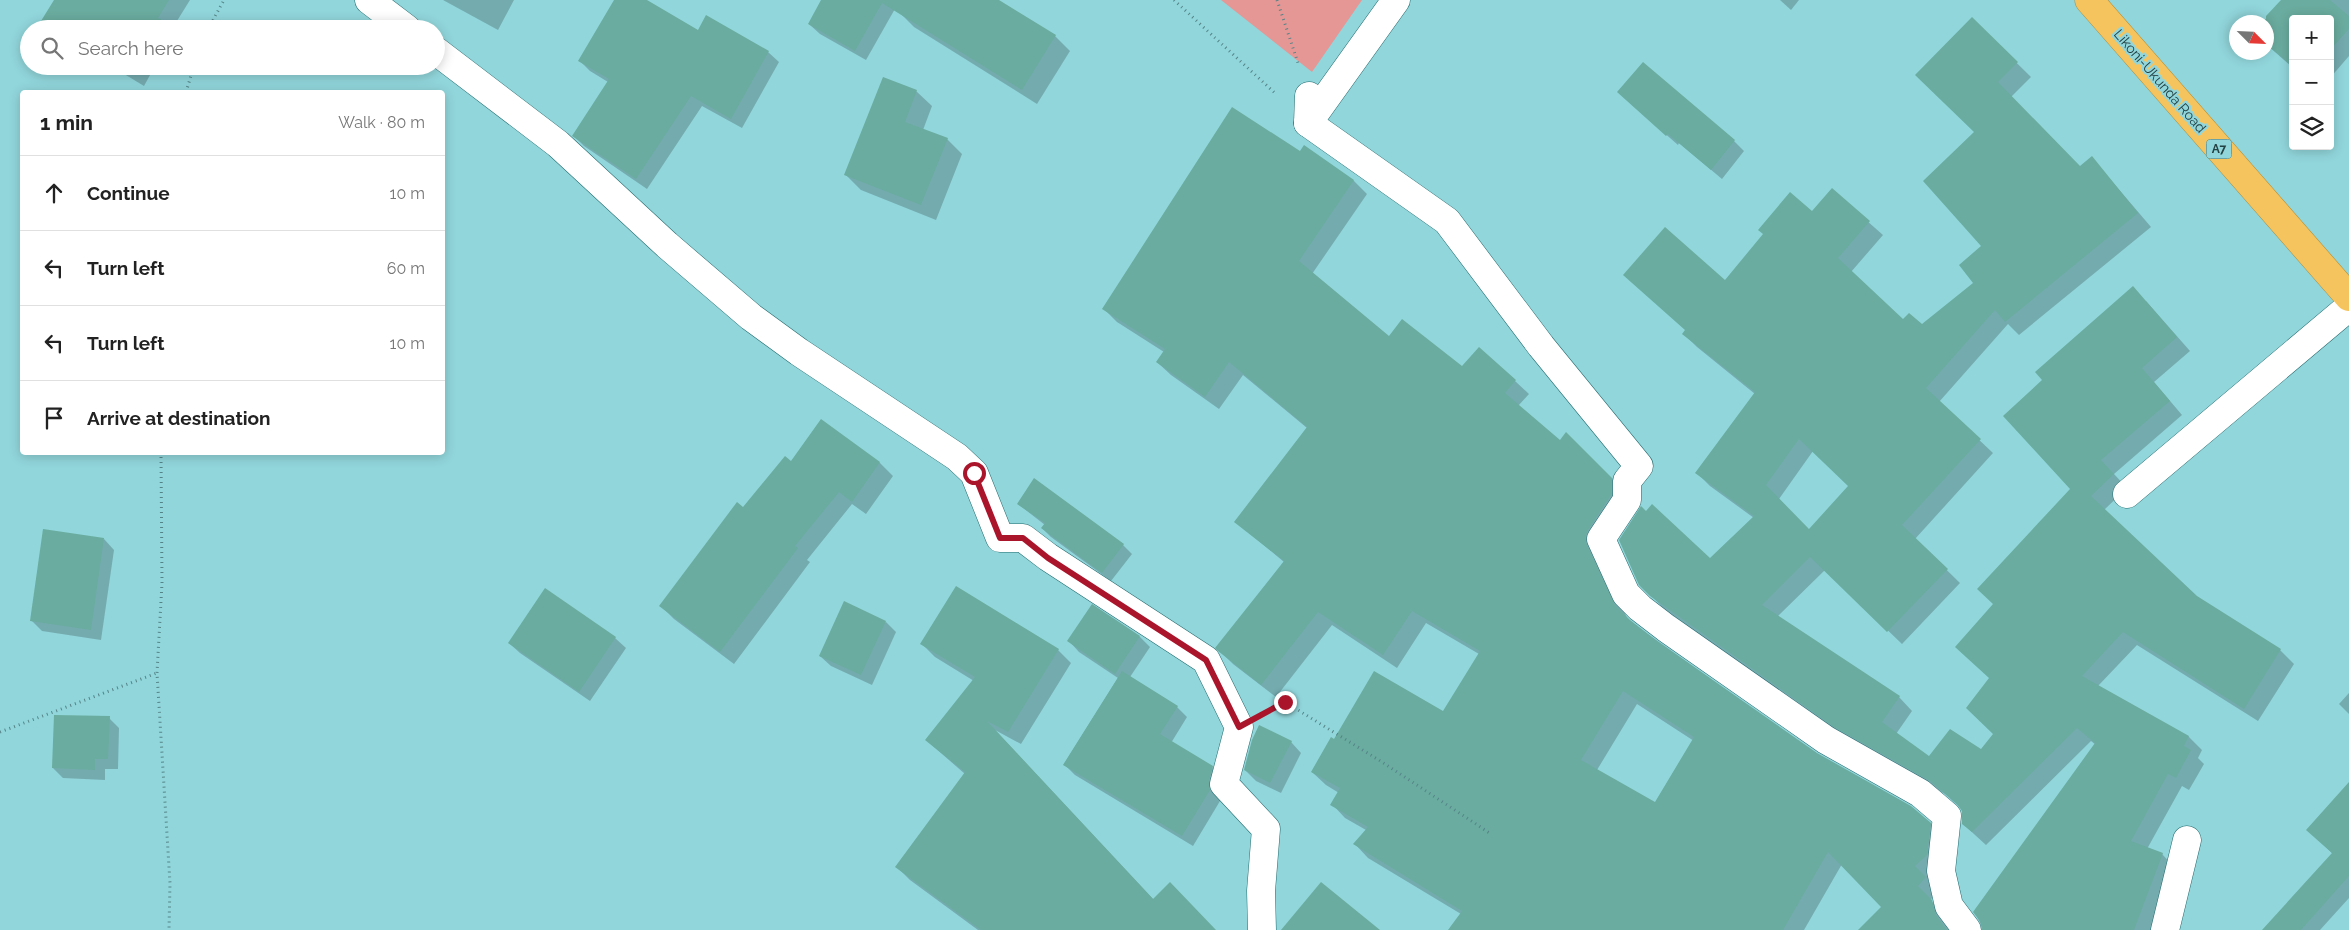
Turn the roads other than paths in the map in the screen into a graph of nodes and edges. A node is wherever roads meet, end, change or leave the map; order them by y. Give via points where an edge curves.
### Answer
1 (369, 0) edge
2 (1396, 0) edge
3 (2089, 0) edge
4 (395, 20) edge
5 (445, 58) edge
6 (1309, 96) road end
7 (1308, 123) junction
8 (2349, 297) edge
9 (2349, 307) edge
10 (2127, 494) dead end
11 (2187, 840) dead end
12 (1262, 930) edge
13 (1967, 930) edge
14 (2165, 930) edge

1 - 4 street
2 - 7 street
3 - 8 highway, Likoni-Ukunda Road / A7
5 - 12 street via 558,144 751,317 957,457 974,473 1000,538 1023,538 1048,558 1206,660 1239,727 1224,784 1266,829 1260,891
6 - 7 street
7 - 13 street via 1447,221 1541,346 1639,466 1627,481 1627,500 1601,539 1626,594 1666,628 1818,734 1920,793 1947,816 1941,871 1949,906
9 - 10 street
11 - 14 street

